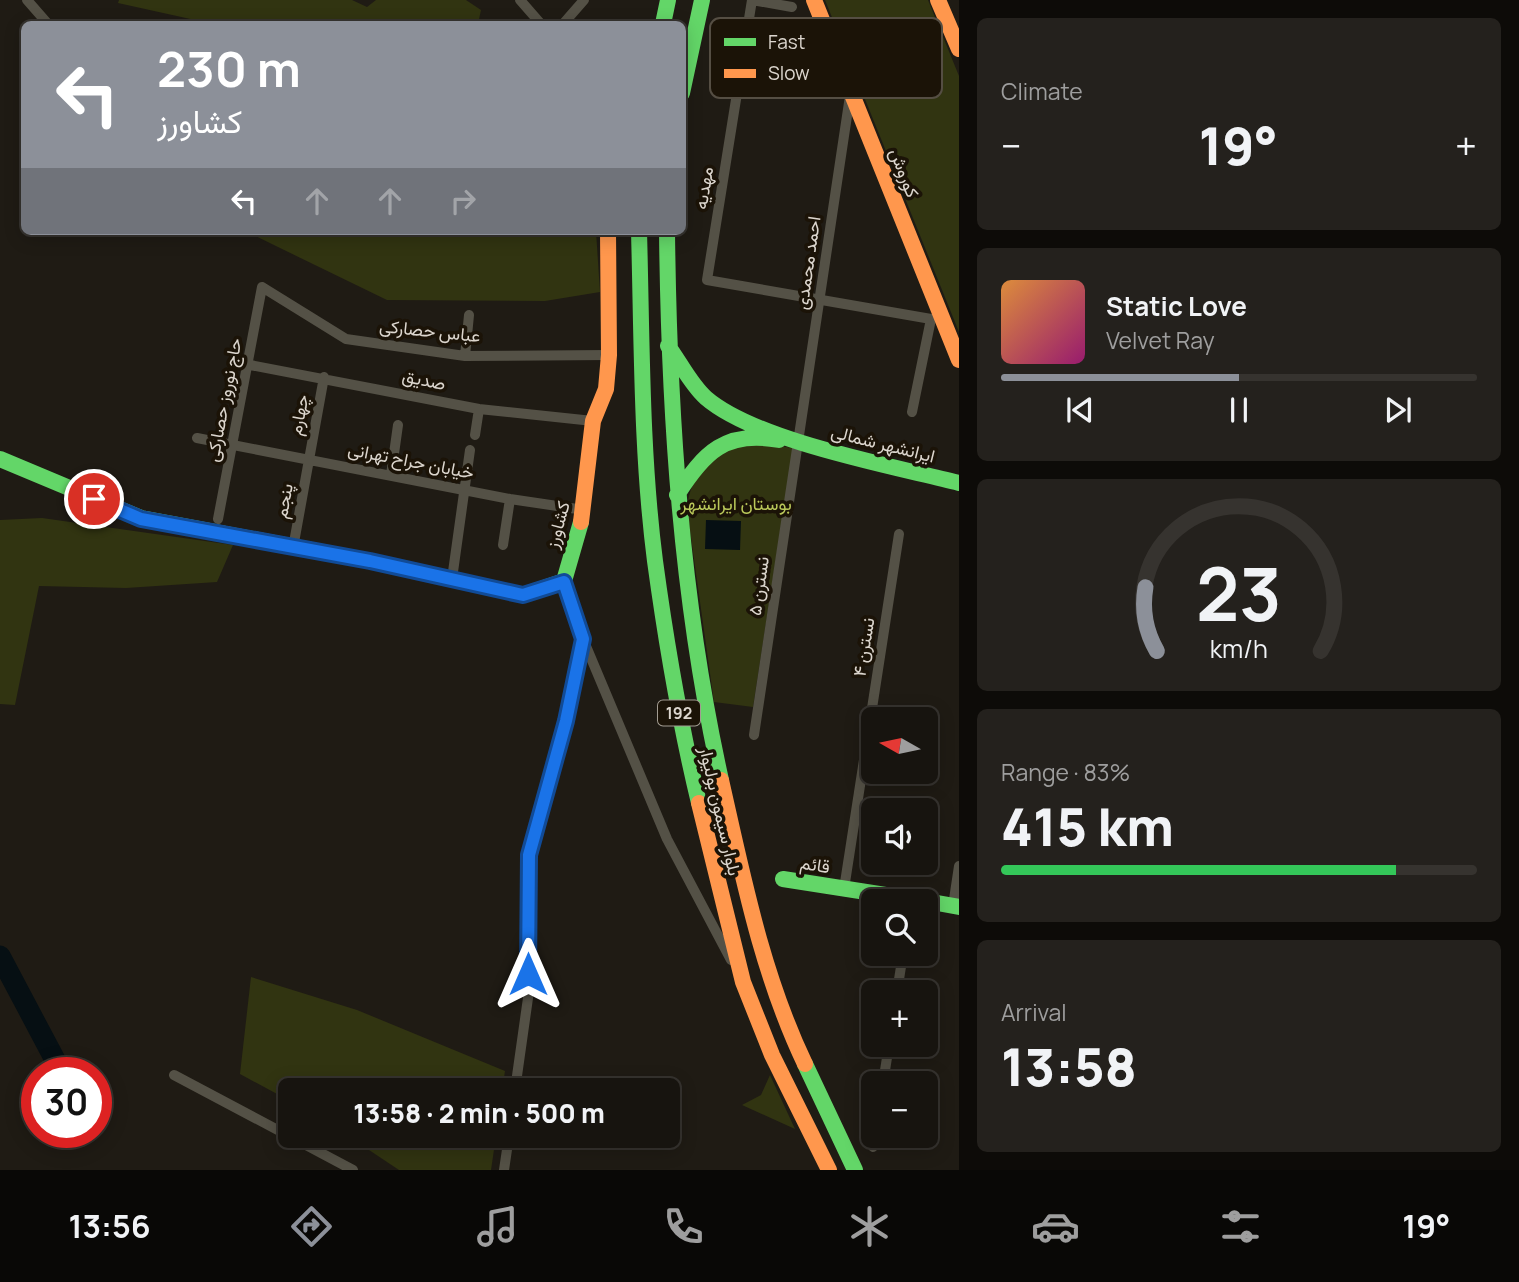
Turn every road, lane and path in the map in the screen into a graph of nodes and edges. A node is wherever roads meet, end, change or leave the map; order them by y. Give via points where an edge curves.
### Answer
1 (27, 0) edge
2 (520, 0) edge
3 (584, 0) edge
4 (668, 0) edge
5 (702, 0) edge
6 (814, 0) edge
7 (938, 0) edge
8 (792, 7) dead end
9 (749, 18) edge
10 (821, 18) edge
11 (45, 21) edge
12 (538, 21) edge
13 (566, 21) edge
14 (664, 21) edge
15 (959, 49) edge
16 (686, 74) edge
17 (736, 98) edge
18 (850, 98) edge
19 (854, 98) edge
20 (608, 235) edge
21 (639, 235) edge
22 (667, 235) edge
23 (262, 287) joint
24 (821, 300) junction
25 (469, 315) dead end
26 (668, 346) junction
27 (609, 355) junction
28 (465, 356) junction
29 (959, 360) edge
30 (250, 365) junction
31 (324, 377) junction
32 (479, 409) junction
33 (912, 412) dead end
34 (593, 421) junction
35 (398, 425) dead end
36 (475, 435) dead end
37 (197, 438) dead end
38 (798, 442) junction
39 (232, 445) junction
40 (470, 450) dead end
41 (0, 459) edge
42 (309, 459) junction
43 (391, 475) junction
44 (959, 483) edge
45 (466, 489) junction
46 (677, 495) junction
47 (510, 499) junction
48 (584, 510) junction
49 (218, 519) dead end
50 (899, 534) dead end
51 (503, 545) dead end
52 (293, 548) junction
53 (452, 579) junction
54 (564, 582) junction
55 (583, 639) junction
56 (754, 735) dead end
57 (959, 866) edge
58 (783, 879) dead end
59 (844, 889) junction
60 (861, 892) edge
61 (938, 904) edge
62 (956, 906) edge
63 (743, 982) junction
64 (174, 1075) dead end
65 (517, 1078) edge
66 (507, 1148) edge
67 (353, 1170) edge
68 (504, 1170) edge
69 (829, 1170) edge
70 (855, 1170) edge

1 - 11 street
2 - 12 street
3 - 13 street
4 - 14 main road
5 - 16 main road
6 - 10 main road, کوروش
7 - 15 main road
8 - 9 street, مهدیه via 752,0
17 - 24 street, مهدیه via 707,280
18 - 24 street, احمد محمدی
19 - 29 main road, کوروش
20 - 27 main road, کشاورز
21 - 63 main road, بلوار سیمون بولیوار / 192 via 645,428 655,561 686,748
22 - 26 main road, بلوار سیمون بولیوار / 192
23 - 28 street, عباس حصارکی via 346,339
23 - 30 street, حاج نوروز حصارکی
24 - 33 street, مهدیه via 931,319
24 - 38 street, احمد محمدی
25 - 28 street
26 - 38 main road via 694,386 718,408
26 - 46 main road, بلوار سیمون بولیوار / 192
27 - 28 street, عباس حصارکی
27 - 34 main road, کشاورز via 606,389
30 - 31 street, صدیق
30 - 39 street, حاج نوروز حصارکی
31 - 32 street, صدیق
31 - 42 street, چهارم
32 - 34 street, صدیق
32 - 36 street
34 - 48 main road, کشاورز
35 - 43 street
37 - 39 street, خیابان جراح تهرانی
38 - 44 main road, ایرانشهر شمالی
38 - 46 main road via 747,436 722,444 700,463
38 - 56 street, نسترن ۵
39 - 42 street, خیابان جراح تهرانی
39 - 49 street, حاج نوروز حصارکی
40 - 45 street
41 - 52 main road via 141,519
42 - 43 street, خیابان جراح تهرانی
42 - 52 street, پنجم
43 - 45 street, خیابان جراح تهرانی
45 - 47 street, خیابان جراح تهرانی
45 - 53 street
46 - 70 main road, بلوار سیمون بولیوار / 192 via 698,659 757,939 788,1029
47 - 48 street, خیابان جراح تهرانی
47 - 51 street
48 - 54 main road, کشاورز
50 - 59 street, نسترن ۴
52 - 53 main road
53 - 54 main road via 523,595
54 - 55 street
55 - 63 street via 667,839
55 - 65 street via 529,855 528,998
57 - 62 street
58 - 59 main road, قائم
59 - 60 main road, قائم
61 - 62 main road, قائم
63 - 69 main road, بلوار سیمون بولیوار / 192 via 772,1055
64 - 67 street
66 - 68 street

